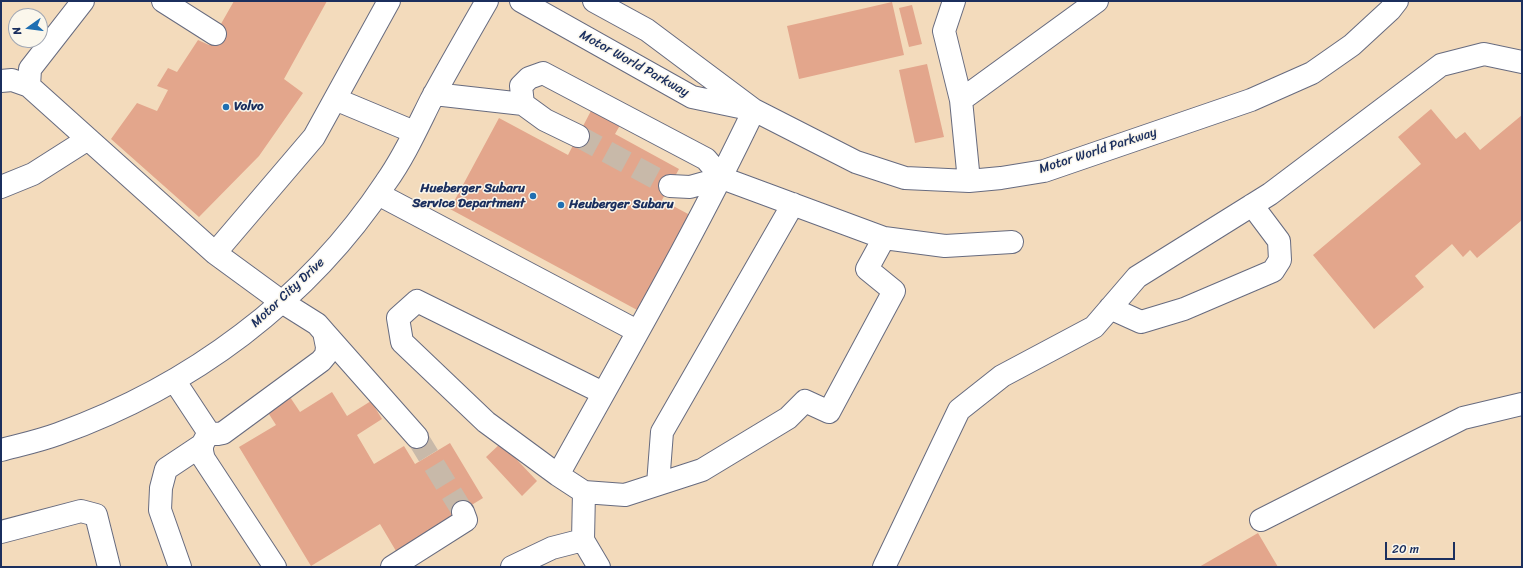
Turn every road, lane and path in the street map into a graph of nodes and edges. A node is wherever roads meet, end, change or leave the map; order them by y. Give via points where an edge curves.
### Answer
1 (84, 1) edge
2 (163, 1) edge
3 (389, 1) edge
4 (487, 1) edge
5 (521, 1) edge
6 (594, 1) edge
7 (954, 1) edge
8 (1097, 1) edge
9 (1397, 1) edge
10 (215, 34) dead end
11 (1522, 62) edge
12 (1, 81) edge
13 (29, 86) junction
14 (434, 94) junction
15 (335, 99) junction
16 (961, 100) junction
17 (523, 104) junction
18 (754, 110) junction
19 (414, 132) junction
20 (578, 136) tunnel mouth
21 (88, 139) junction
22 (722, 178) junction
23 (969, 181) junction
24 (670, 186) tunnel mouth
25 (1, 187) edge
26 (378, 194) junction
27 (793, 204) junction
28 (1252, 205) junction
29 (884, 238) junction
30 (1012, 242) dead end
31 (215, 253) junction
32 (282, 302) junction
33 (1110, 308) junction
34 (637, 331) junction
35 (324, 332) junction
36 (174, 380) junction
37 (603, 393) junction
38 (1522, 404) edge
39 (417, 437) tunnel mouth
40 (205, 439) junction
41 (1, 450) edge
42 (558, 475) junction
43 (658, 484) junction
44 (584, 492) junction
45 (465, 516) dead end
46 (1261, 520) dead end
47 (1, 532) edge
48 (583, 540) junction
49 (109, 567) edge
50 (180, 567) edge
51 (275, 567) edge
52 (392, 567) edge
53 (512, 567) edge
54 (599, 567) edge
55 (884, 567) edge

1 - 13 street via 30,69
2 - 10 street
3 - 15 street
4 - 14 street, Motor City Drive
5 - 18 street, Motor World Parkway via 692,96
6 - 18 street, Motor World Parkway via 647,30
7 - 16 street via 944,31
8 - 16 street
9 - 23 street, Motor World Parkway via 1352,45 1312,73 1251,100 1044,171
11 - 28 street via 1484,54 1441,65 1277,189
12 - 13 street via 12,80
13 - 21 street
14 - 17 street
14 - 19 street, Motor City Drive
15 - 19 street
15 - 31 street via 314,137
16 - 23 street
17 - 20 street via 545,120
17 - 22 street via 521,86 529,78 543,73 706,159
18 - 22 street
18 - 23 street, Motor World Parkway via 856,162 905,178
19 - 26 street, Motor City Drive
21 - 25 street via 33,174
21 - 31 street
22 - 24 street via 690,188
22 - 27 street
22 - 34 street
26 - 32 street, Motor City Drive via 314,274
26 - 34 street
27 - 29 street
27 - 43 street via 662,432
28 - 33 street via 1137,277
28 - 33 street via 1278,241 1280,260 1273,271 1184,309 1141,322
29 - 30 street via 944,246
29 - 43 street via 867,269 894,291 829,412 805,401 788,418 702,470
31 - 32 street
32 - 35 street via 317,324
32 - 36 street, Motor City Drive via 206,362
33 - 55 street via 1094,327 1002,376 959,410
34 - 37 street
35 - 39 street
35 - 40 street via 327,347 326,355 321,361 223,433
36 - 40 street
36 - 41 street, Motor City Drive via 99,418 57,434
37 - 42 street
37 - 42 street via 417,301 398,318 402,342 486,422
38 - 46 street via 1462,418
40 - 50 street via 166,469 161,488 160,510
40 - 51 street via 202,451 204,459
42 - 44 street
43 - 44 street via 625,495
44 - 48 street
45 - 52 street
47 - 49 street via 81,511 96,515
48 - 53 street via 552,548
48 - 54 street

